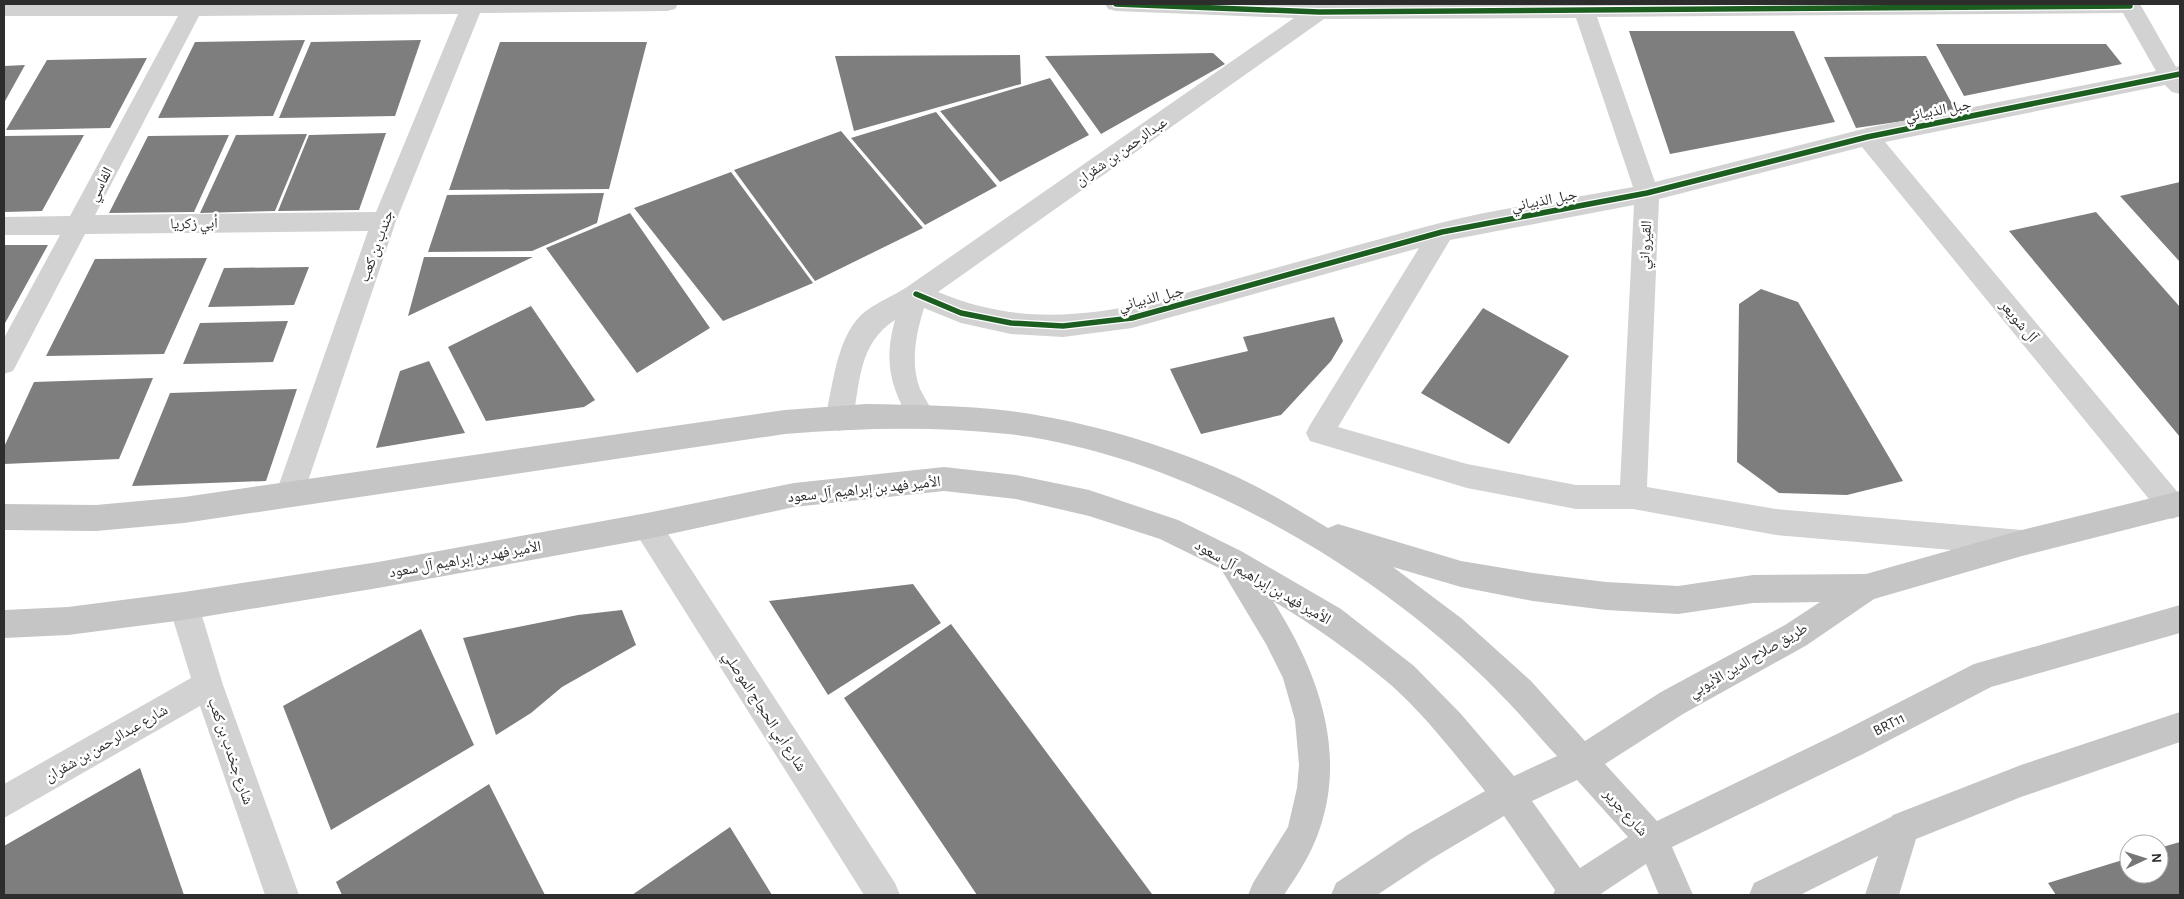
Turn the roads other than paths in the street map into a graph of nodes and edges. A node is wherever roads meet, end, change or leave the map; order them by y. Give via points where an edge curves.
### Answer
1 (667, 4) edge
2 (1116, 4) edge
3 (473, 5) edge
4 (2129, 5) edge
5 (1582, 6) edge
6 (193, 7) edge
7 (1318, 8) edge
8 (4, 9) edge
9 (2177, 79) edge
10 (1866, 137) junction
11 (1647, 193) junction
12 (384, 221) junction
13 (78, 225) junction
14 (4, 226) edge
15 (1442, 232) junction
16 (916, 294) junction
17 (4, 363) edge
18 (922, 417) junction
19 (839, 418) junction
20 (290, 493) junction
21 (1633, 497) junction
22 (2176, 504) edge
23 (4, 517) edge
24 (647, 526) junction
25 (1302, 527) junction
26 (2022, 543) junction
27 (1231, 560) junction
28 (1866, 588) junction
29 (184, 606) junction
30 (2180, 620) edge
31 (4, 624) edge
32 (208, 684) junction
33 (2180, 726) edge
34 (1580, 762) junction
35 (1509, 795) junction
36 (4, 802) edge
37 (1904, 826) junction
38 (1652, 840) junction
39 (1575, 894) edge
40 (282, 895) edge
41 (883, 895) edge
42 (1265, 895) edge
43 (1348, 895) edge
44 (1676, 895) edge
45 (1766, 895) edge
46 (1882, 895) edge

1 - 3 street
2 - 7 street
3 - 6 street
3 - 12 street, جندب بن كعب
4 - 5 street
4 - 9 street
5 - 7 street
5 - 11 street, القيرواني
6 - 8 street
6 - 13 street, الفاسي
7 - 16 street, عبدالرحمن بن شقران
9 - 10 street, جبل الذبياني
10 - 11 street, جبل الذبياني
10 - 22 street, آل شويعر
11 - 15 street, جبل الذبياني
11 - 21 street, القيرواني
12 - 13 street, أبي زكريا
12 - 20 street, جندب بن كعب
13 - 14 street, أبي زكريا
13 - 17 street, الفاسي
15 - 16 street, جبل الذبياني via 1132,318 1063,326 1011,324 961,313
15 - 21 street via 1320,433 1467,476 1538,491 1576,497
16 - 18 street via 906,321 903,370 906,388
16 - 19 street, عبدالرحمن بن شقران via 871,322 862,334 853,353
18 - 19 main road
18 - 25 main road via 1010,424 1080,436 1150,456 1220,482
19 - 20 main road via 785,422
20 - 23 main road via 184,510 115,516
21 - 26 street via 1776,522
22 - 26 main road, طريق صلاح الدين الأيوبي
24 - 27 main road, الأمير فهد بن إبراهيم آل سعود via 794,495 944,479 1016,487 1089,503 1168,529
24 - 29 main road, الأمير فهد بن إبراهيم آل سعود
24 - 41 street, شارع أبي الحجاج الموصلي
25 - 28 main road via 1461,574 1533,588 1606,596 1678,600 1753,589
25 - 34 main road via 1377,572 1450,628 1520,692
26 - 28 main road, طريق صلاح الدين الأيوبي
27 - 35 main road, الأمير فهد بن إبراهيم آل سعود via 1330,619 1403,676 1450,725
27 - 42 main road via 1291,660 1303,691 1314,759 1312,794 1304,830
28 - 34 main road, طريق صلاح الدين الأيوبي via 1796,635 1672,704
29 - 31 main road, الأمير فهد بن إبراهيم آل سعود via 68,621
29 - 32 street, شارع جخدب بن كعب
30 - 38 main road, BRT11 via 1986,674
32 - 36 street, شارع عبدالرحمن بن شقران
32 - 40 street, شارع جخدب بن كعب
33 - 37 main road via 2111,748
34 - 35 main road, طريق صلاح الدين الأيوبي
34 - 38 main road, شارع جرير
35 - 39 main road, الأمير فهد بن إبراهيم آل سعود
35 - 43 main road, طريق صلاح الدين الأيوبي via 1422,846
37 - 45 main road
37 - 46 main road
38 - 39 main road, BRT11
38 - 44 main road, شارع جرير

